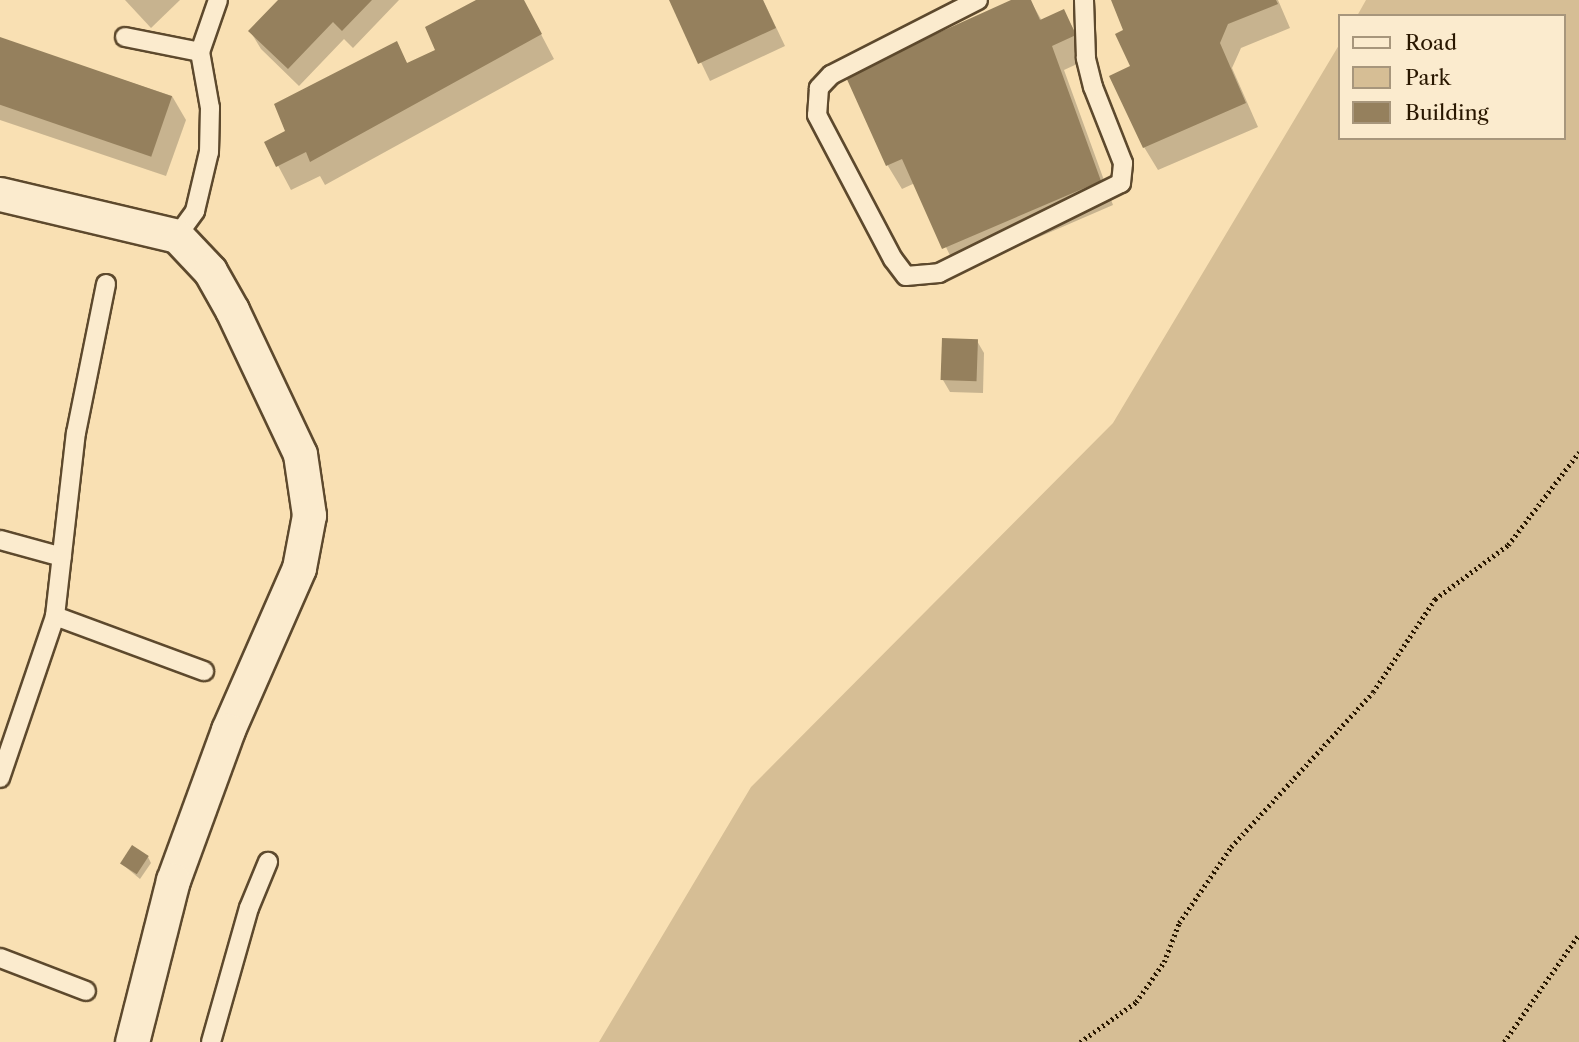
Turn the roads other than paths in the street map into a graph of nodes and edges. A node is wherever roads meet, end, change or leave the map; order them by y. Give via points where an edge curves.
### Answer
1 (218, 0) edge
2 (978, 0) edge
3 (1084, 0) edge
4 (125, 37) dead end
5 (200, 52) junction
6 (0, 194) edge
7 (177, 236) junction
8 (106, 284) dead end
9 (0, 540) edge
10 (62, 557) junction
11 (55, 616) junction
12 (204, 671) dead end
13 (0, 778) edge
14 (268, 862) dead end
15 (0, 958) edge
16 (86, 991) dead end
17 (132, 1042) edge
18 (211, 1042) edge

1 - 5 lane
2 - 3 lane via 831,75 819,88 817,115 906,276 939,274 1121,183 1123,163 1086,58
4 - 5 lane
5 - 7 lane via 210,108 209,152 195,211
6 - 7 street
7 - 17 street via 210,271 279,401 300,454 309,515 299,568 228,730 173,880
8 - 10 lane via 76,433
9 - 10 lane
10 - 11 lane
11 - 12 lane
11 - 13 lane
14 - 18 lane via 248,908
15 - 16 lane

